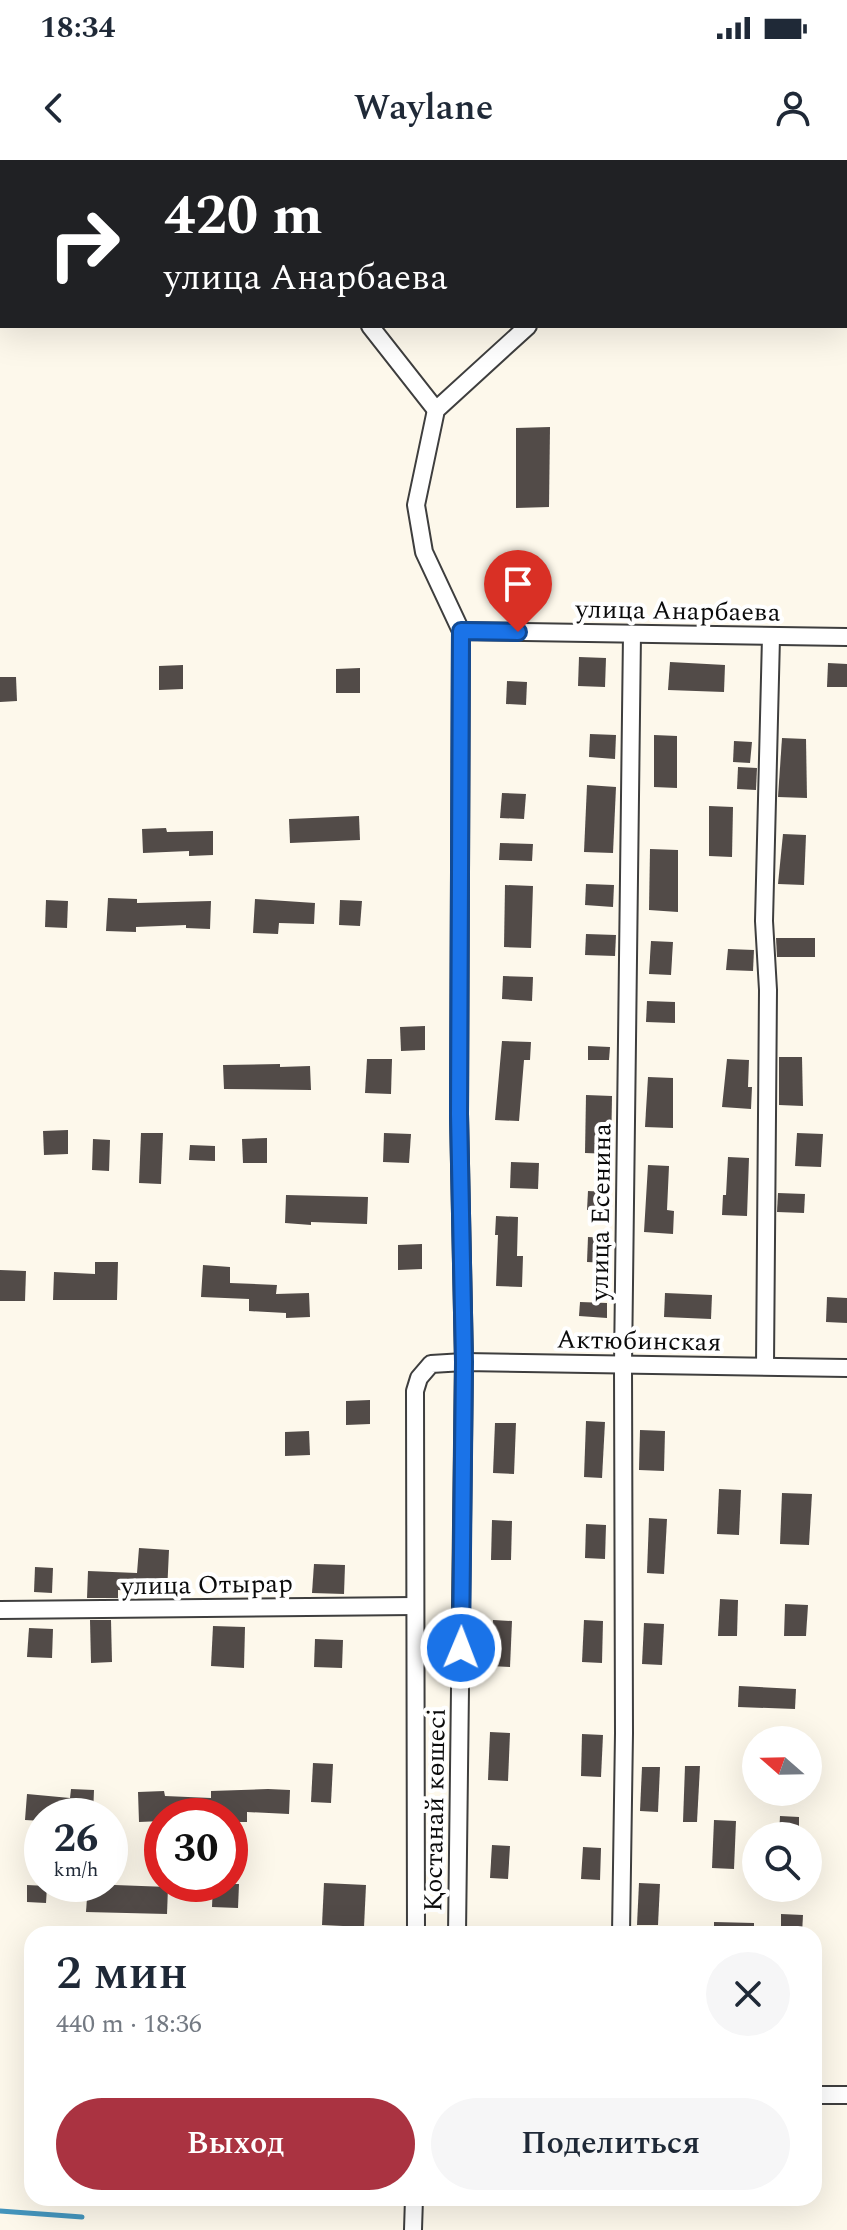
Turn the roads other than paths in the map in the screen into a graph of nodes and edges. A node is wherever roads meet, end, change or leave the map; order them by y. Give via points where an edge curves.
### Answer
1 (372, 328) edge
2 (526, 328) edge
3 (436, 410) junction
4 (461, 631) junction
5 (632, 634) junction
6 (771, 637) junction
7 (847, 637) edge
8 (464, 1362) junction
9 (623, 1365) junction
10 (765, 1366) junction
11 (847, 1368) edge
12 (415, 1606) junction
13 (0, 1610) edge
14 (416, 1926) edge
15 (457, 1926) edge
16 (621, 1926) edge
17 (822, 2095) edge
18 (847, 2095) edge
19 (414, 2206) edge
20 (413, 2230) edge

1 - 3 street
2 - 3 street
3 - 4 street via 416,505 424,552
4 - 5 street, улица Анарбаева
4 - 8 street, Қостанай көшесі
5 - 6 street, улица Анарбаева
5 - 9 street, улица Есенина
6 - 7 street, улица Анарбаева
6 - 10 street via 764,921
8 - 9 street, Актюбинская
8 - 12 street, Актюбинская via 431,1364 415,1391
8 - 15 street, Қостанай көшесі
9 - 10 street, Актюбинская
9 - 16 street, улица Есенина
10 - 11 street, Актюбинская
12 - 13 street, улица Отырар
12 - 14 street
17 - 18 street
19 - 20 street

